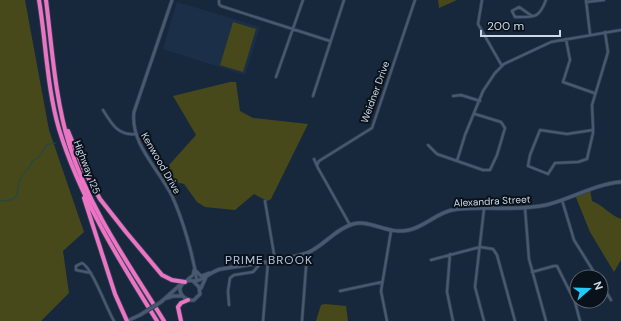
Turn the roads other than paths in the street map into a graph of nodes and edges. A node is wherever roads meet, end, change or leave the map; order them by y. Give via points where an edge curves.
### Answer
1 (39, 0) edge
2 (46, 0) edge
3 (172, 0) edge
4 (219, 0) edge
5 (303, 0) edge
6 (344, 0) edge
7 (414, 0) edge
8 (482, 0) edge
9 (546, 0) edge
10 (604, 0) edge
11 (586, 1) edge
12 (532, 16) junction
13 (292, 29) junction
14 (621, 30) edge
15 (605, 32) junction
16 (590, 34) junction
17 (566, 39) junction
18 (330, 41) junction
19 (502, 66) junction
20 (276, 77) dead end
21 (594, 94) junction
22 (58, 96) junction
23 (313, 96) dead end
24 (453, 96) dead end
25 (480, 101) junction
26 (103, 110) dead end
27 (475, 114) junction
28 (593, 130) junction
29 (135, 134) junction
30 (428, 145) dead end
31 (314, 159) dead end
32 (457, 161) junction
33 (317, 165) junction
34 (621, 182) edge
35 (81, 188) junction
36 (562, 199) junction
37 (265, 201) dead end
38 (525, 208) junction
39 (484, 209) junction
40 (350, 225) junction
41 (390, 231) junction
42 (480, 247) junction
43 (307, 253) junction
44 (450, 254) junction
45 (275, 260) junction
46 (431, 260) dead end
47 (261, 262) junction
48 (268, 262) junction
49 (193, 266) junction
50 (195, 269) junction
51 (592, 269) edge
52 (532, 272) junction
53 (91, 273) junction
54 (210, 273) junction
55 (185, 282) junction
56 (196, 282) junction
57 (383, 282) junction
58 (340, 291) dead end
59 (200, 292) junction
60 (181, 296) junction
61 (609, 297) edge
62 (188, 300) junction
63 (611, 300) dead end
64 (161, 302) junction
65 (229, 305) dead end
66 (124, 314) junction
67 (114, 321) edge
68 (122, 321) edge
69 (127, 321) edge
70 (157, 321) edge
71 (164, 321) edge
72 (181, 321) edge
73 (263, 321) edge
74 (302, 321) edge
75 (387, 321) edge
76 (453, 321) edge
77 (484, 321) edge
78 (515, 321) edge
79 (546, 321) edge
80 (580, 321) edge

1 - 35 highway, Highway 125 via 59,128
2 - 22 highway, Highway 125
3 - 29 street, Kenwood Drive via 134,112
4 - 13 street via 219,5
5 - 13 street
6 - 18 street
7 - 33 street, Weidner Drive via 372,128 319,161
8 - 19 street via 478,24
9 - 12 street via 540,13
10 - 11 street
11 - 16 street
12 - 12 street via 515,17 512,12 519,7
13 - 18 street
13 - 20 street
14 - 15 street
15 - 16 street
15 - 21 street via 607,55
16 - 17 street
17 - 19 street via 544,44
17 - 21 street via 570,59 563,82
18 - 23 street
19 - 25 street via 489,82
21 - 28 street
22 - 55 highway via 76,153 100,199 160,273 172,280
22 - 71 highway, Highway 125 via 69,144 90,198
24 - 25 street via 461,95
25 - 27 street
26 - 29 street via 116,129 128,135
27 - 32 street
27 - 32 street via 504,125 492,166 490,170 485,170
28 - 28 street via 586,159 555,164 548,174 532,168 528,163 540,130 567,134
29 - 49 street, Kenwood Drive via 174,200
30 - 32 street via 435,153
31 - 33 street
33 - 40 street
34 - 36 main road, Alexandra Street
35 - 66 highway via 115,294
35 - 70 highway, Highway 125 via 112,248
36 - 38 main road, Alexandra Street
36 - 51 street via 574,240
37 - 45 street
38 - 39 main road, Alexandra Street
38 - 52 street via 527,248
39 - 41 main road, Alexandra Street via 451,210 414,228 401,232
39 - 42 street
40 - 41 main road, Alexandra Street via 364,223
40 - 43 main road
41 - 57 street
42 - 44 street
42 - 77 street via 476,291
42 - 78 street via 490,248 496,252
43 - 45 main road
43 - 74 street
44 - 46 street
44 - 76 street via 447,292
45 - 48 main road
47 - 48 main road
47 - 54 main road
47 - 65 street via 253,272 230,278
48 - 73 street
49 - 50 street, Kenwood Drive
49 - 55 street via 193,275
50 - 54 street via 202,276
50 - 56 street, Kenwood Drive
52 - 79 street
52 - 80 street via 557,266 575,302
53 - 53 street via 84,264 76,266 78,272
53 - 67 street
54 - 56 main road
54 - 59 main road via 202,283
55 - 56 main road
55 - 60 main road via 180,289
55 - 64 main road
56 - 59 main road
57 - 58 street
57 - 75 street via 382,300
59 - 62 main road via 197,298
60 - 62 main road
60 - 64 main road via 173,296
61 - 63 street
62 - 72 highway via 179,305
64 - 69 main road, bridge
66 - 68 highway
66 - 69 highway

